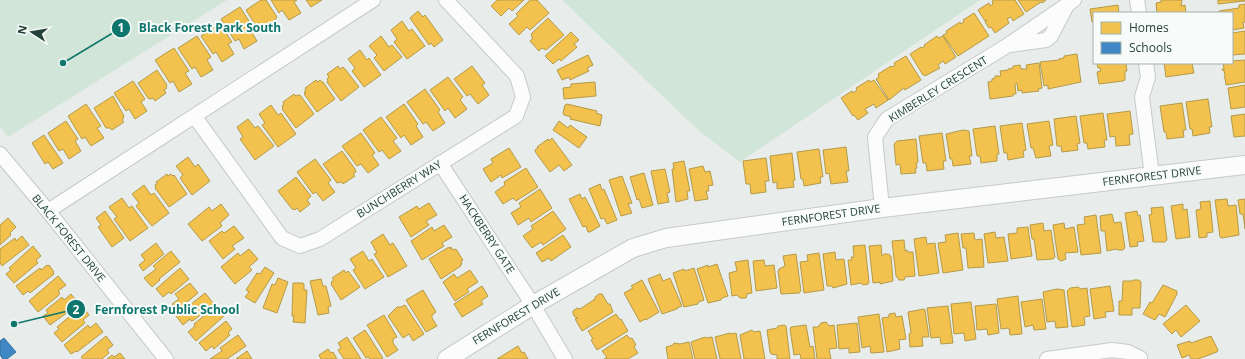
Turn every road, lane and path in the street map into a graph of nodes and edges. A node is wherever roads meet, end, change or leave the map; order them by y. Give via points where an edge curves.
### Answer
1 (373, 0) edge
2 (446, 0) edge
3 (1137, 0) edge
4 (1071, 2) edge
5 (1139, 12) edge
6 (1146, 64) edge
7 (195, 117) junction
8 (0, 154) edge
9 (440, 163) junction
10 (1245, 165) edge
11 (1152, 176) junction
12 (882, 208) junction
13 (48, 211) junction
14 (533, 305) junction
15 (166, 359) edge
16 (447, 359) edge
17 (565, 359) edge
18 (1047, 359) edge
19 (1140, 359) edge

1 - 7 street
2 - 9 street, BUNCHBERRY WAY via 517,76 524,97 516,116
3 - 5 street
4 - 12 street, KIMBERLEY CRESCENT via 1005,47 887,119 876,137
6 - 11 street via 1148,77 1142,97
7 - 9 street, BUNCHBERRY WAY via 282,238 300,246 320,239
7 - 13 street
8 - 13 street, BLACK FOREST DRIVE
9 - 14 street, HACKBERRY GATE
10 - 11 street, FERNFOREST DRIVE
11 - 12 street, FERNFOREST DRIVE
12 - 14 street, FERNFOREST DRIVE via 666,238 633,248
13 - 15 street, BLACK FOREST DRIVE
14 - 16 street, FERNFOREST DRIVE
14 - 17 street, HACKBERRY GATE
18 - 19 street via 1112,350 1128,352

